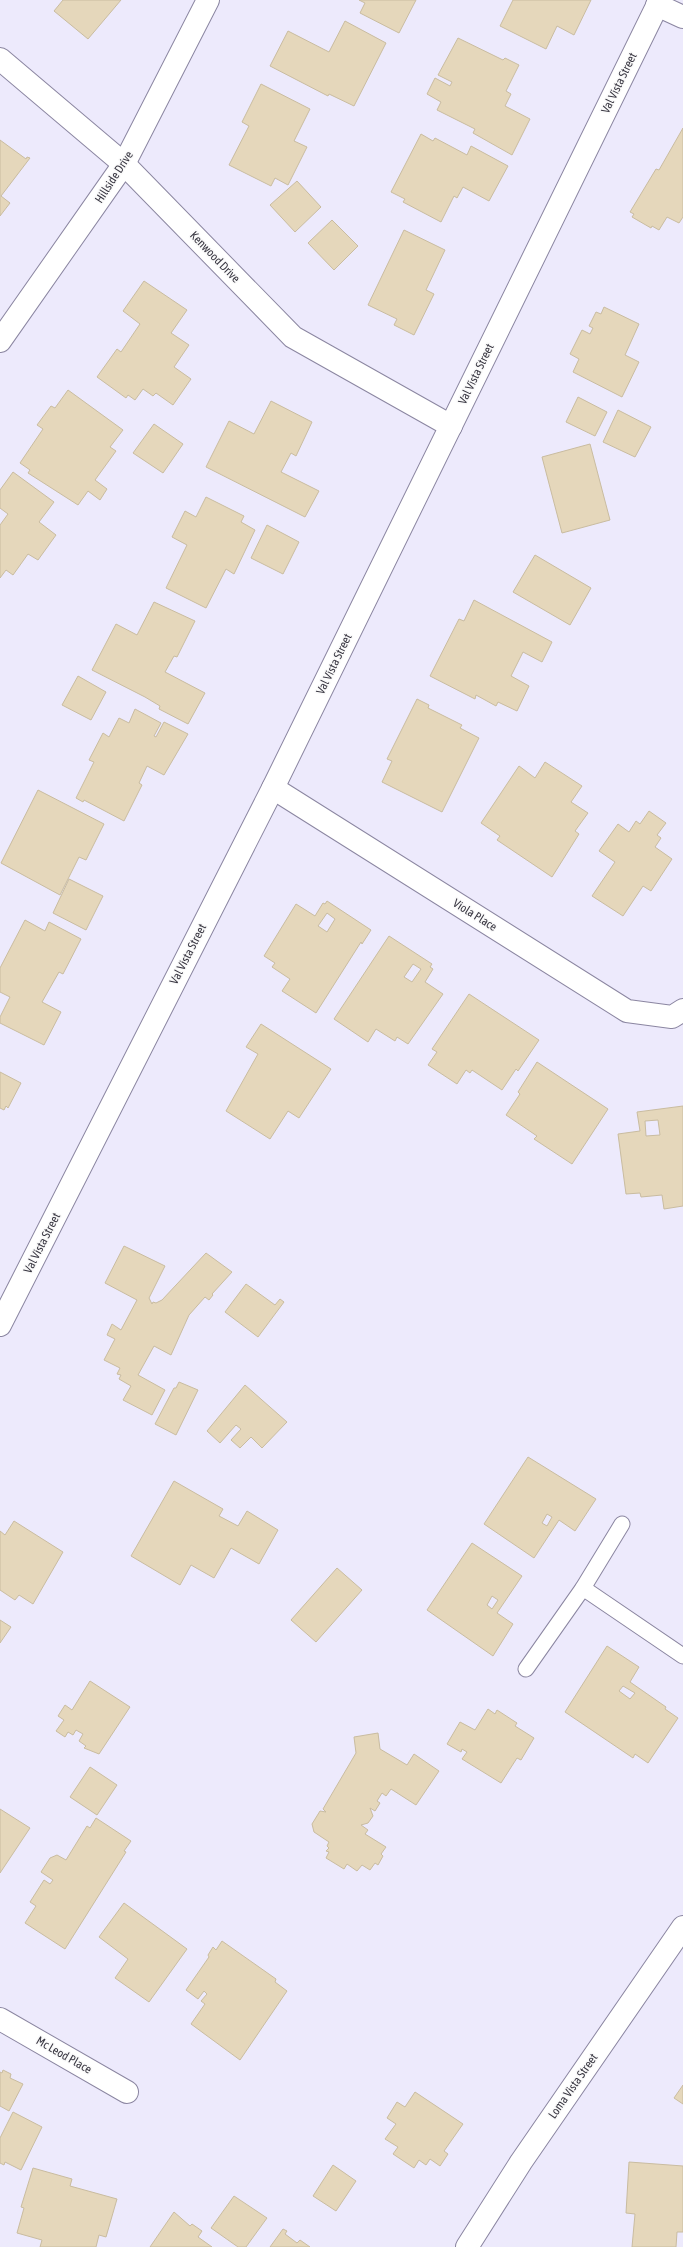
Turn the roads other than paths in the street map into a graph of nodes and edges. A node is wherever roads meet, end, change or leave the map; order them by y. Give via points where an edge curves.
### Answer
1 (208, 0) edge
2 (658, 2) edge
3 (683, 17) edge
4 (0, 60) edge
5 (124, 164) junction
6 (0, 342) edge
7 (451, 426) junction
8 (273, 788) junction
9 (683, 1010) edge
10 (0, 1325) edge
11 (622, 1524) dead end
12 (584, 1588) junction
13 (683, 1656) edge
14 (526, 1669) dead end
15 (681, 1933) edge
16 (0, 2019) edge
17 (128, 2092) dead end
18 (467, 2247) edge

1 - 5 street, Hillside Drive
2 - 3 street
2 - 7 street, Val Vista Street
4 - 5 street, Kenwood Drive
5 - 6 street, Hillside Drive
5 - 7 street, Kenwood Drive via 293,337
7 - 8 street, Val Vista Street
8 - 9 street, Viola Place via 627,1011 672,1017
8 - 10 street, Val Vista Street
11 - 12 lane
12 - 13 lane
12 - 14 lane
15 - 18 street, Loma Vista Street via 521,2162
16 - 17 street, Mc Leod Place

